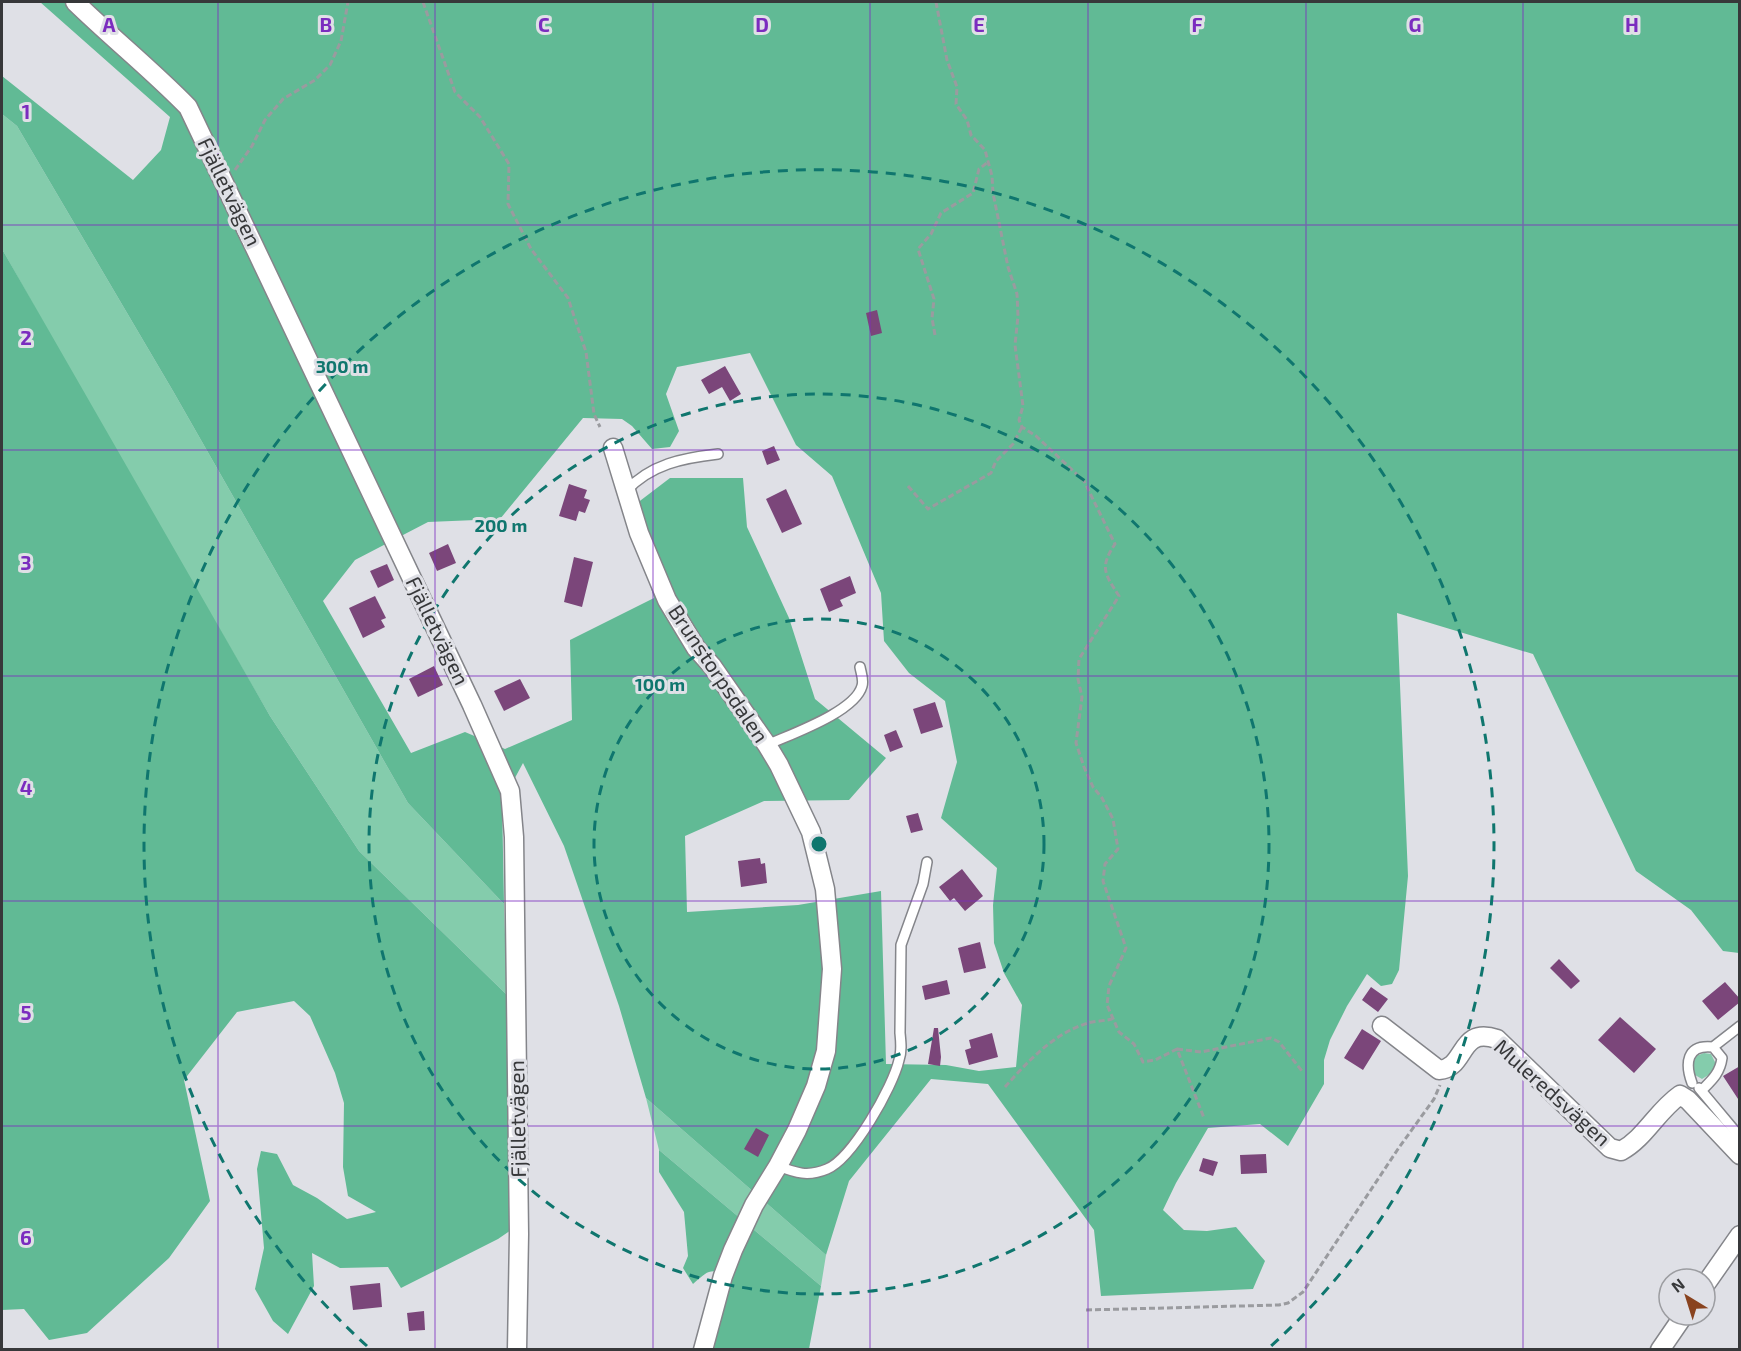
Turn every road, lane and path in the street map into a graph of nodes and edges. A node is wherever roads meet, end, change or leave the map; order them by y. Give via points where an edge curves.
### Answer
1 (75, 2) edge
2 (348, 2) edge
3 (423, 2) edge
4 (936, 2) edge
5 (988, 162) junction
6 (226, 183) junction
7 (934, 335) dead end
8 (600, 427) dead end
9 (1022, 427) junction
10 (613, 448) dead end
11 (718, 454) dead end
12 (908, 486) dead end
13 (627, 491) junction
14 (860, 667) dead end
15 (767, 745) junction
16 (927, 862) dead end
17 (1112, 1019) junction
18 (1382, 1026) dead end
19 (1740, 1026) edge
20 (1713, 1047) junction
21 (1177, 1049) junction
22 (1446, 1069) junction
23 (1302, 1071) dead end
24 (1005, 1088) dead end
25 (1686, 1089) junction
26 (1702, 1090) junction
27 (1204, 1118) dead end
28 (1740, 1137) edge
29 (1740, 1155) edge
30 (778, 1166) junction
31 (1740, 1235) edge
32 (1717, 1268) edge
33 (1086, 1310) dead end
34 (1676, 1327) edge
35 (517, 1350) edge
36 (703, 1350) edge
37 (1660, 1350) edge

1 - 6 street, Fjälletvägen via 188,107
2 - 6 path via 341,41 330,64 315,80 283,99 264,120 252,146
3 - 8 path via 455,92 480,117 509,164 508,204 531,249 568,298 586,352 594,414
4 - 5 path via 947,60 957,87 956,104 971,135 985,150
5 - 7 path via 979,169 973,192 941,213 918,249 934,299
5 - 9 path via 1017,294 1015,345
6 - 35 street, Fjälletvägen via 510,791 519,1234
9 - 12 path via 991,473 928,509
9 - 17 path via 1084,481 1115,544 1105,559 1105,573 1119,596 1079,659 1082,697 1076,743 1093,787 1113,819 1118,849 1105,864 1103,881 1126,948 1108,986 1107,1005
10 - 13 street, Brunstorpsdalen
11 - 13 lane via 686,458 647,472
13 - 15 street, Brunstorpsdalen via 639,533 678,621
14 - 15 lane via 863,685 855,699
15 - 30 street, Brunstorpsdalen via 811,832 825,889 832,969 826,1051 819,1077
16 - 30 lane via 901,945 902,1047 890,1083 867,1125 838,1162 812,1174
17 - 21 path via 1119,1032 1134,1044 1143,1062
17 - 24 path via 1087,1023 1048,1045
18 - 22 street via 1439,1070
19 - 20 lane
20 - 25 lane via 1701,1047 1690,1055
20 - 26 lane via 1722,1058 1720,1067
21 - 23 path via 1201,1052 1271,1038 1279,1042
21 - 27 path
22 - 25 street, Muleredsvägen via 1476,1037 1497,1039 1610,1148 1621,1151 1632,1145
22 - 33 path via 1434,1099 1296,1298 1280,1305
25 - 26 lane
25 - 29 street via 1689,1100
26 - 28 lane
30 - 36 street, Brunstorpsdalen via 733,1250
31 - 32 street
34 - 37 street

